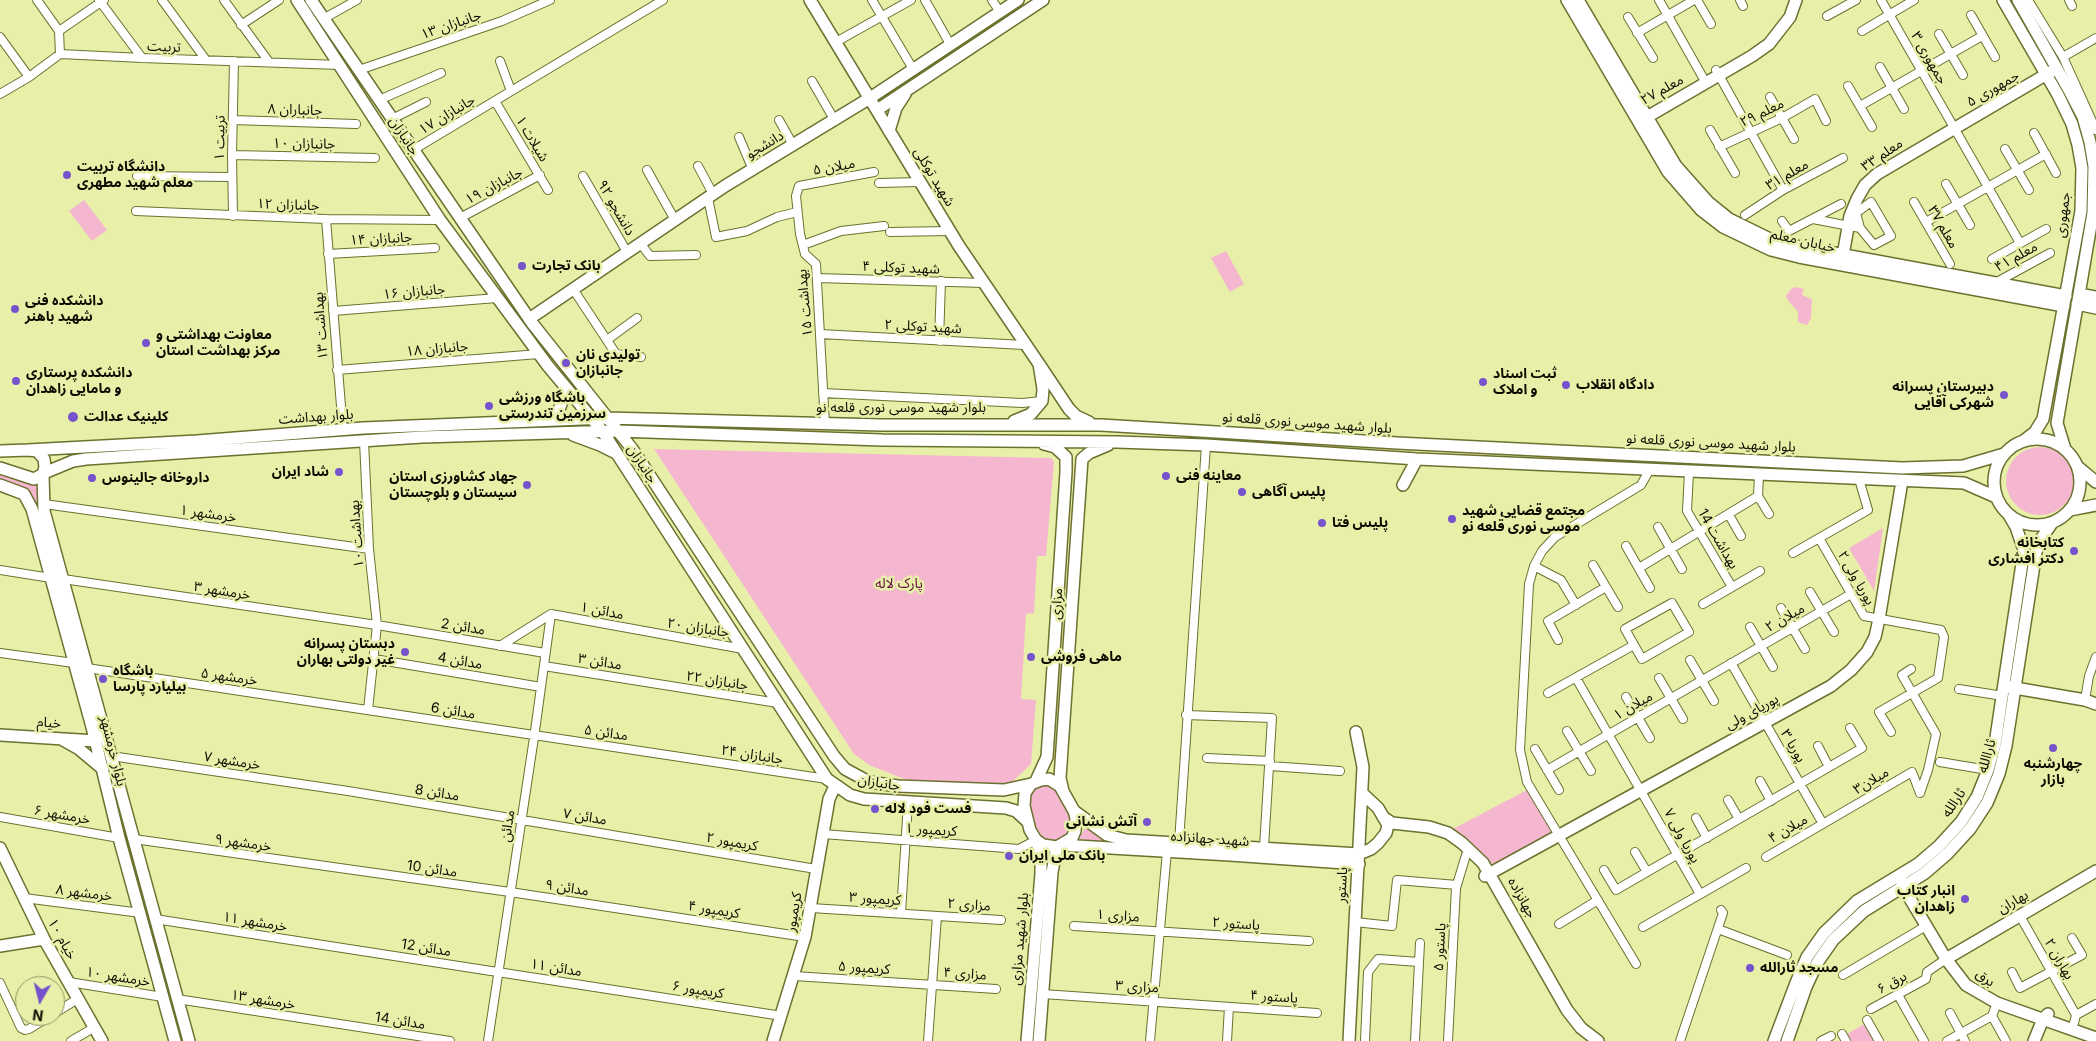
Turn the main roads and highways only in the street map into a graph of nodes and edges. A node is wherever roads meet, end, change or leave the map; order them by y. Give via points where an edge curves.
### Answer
1 (297, 0) edge
2 (311, 0) edge
3 (810, 0) edge
4 (1018, 0) edge
5 (1043, 0) edge
6 (1567, 0) edge
7 (1578, 0) edge
8 (1790, 0) edge
9 (1796, 0) edge
10 (2003, 0) edge
11 (2018, 0) edge
12 (2057, 68) junction
13 (1717, 73) junction
14 (2046, 75) junction
15 (909, 89) junction
16 (870, 98) junction
17 (877, 110) junction
18 (1642, 116) junction
19 (1954, 128) joint
20 (889, 131) junction
21 (1842, 260) junction
22 (492, 265) junction
23 (480, 273) junction
24 (2096, 297) edge
25 (2078, 299) junction
26 (2065, 301) junction
27 (2096, 308) edge
28 (529, 319) junction
29 (1039, 364) junction
30 (566, 390) junction
31 (606, 418) junction
32 (592, 419) junction
33 (539, 420) junction
34 (1001, 424) junction
35 (882, 425) junction
36 (1101, 425) junction
37 (363, 428) junction
38 (618, 431) junction
39 (644, 431) junction
40 (564, 432) junction
41 (603, 432) junction
42 (882, 440) junction
43 (364, 441) junction
44 (1038, 441) junction
45 (1117, 442) junction
46 (2022, 442) junction
47 (2065, 449) junction
48 (28, 450) junction
49 (633, 450) junction
50 (0, 451) edge
51 (2004, 454) junction
52 (618, 455) junction
53 (1066, 457) junction
54 (1082, 459) junction
55 (1417, 460) junction
56 (1963, 466) junction
57 (2078, 467) junction
58 (0, 468) edge
59 (43, 474) junction
60 (1902, 481) junction
61 (2096, 482) edge
62 (1964, 483) junction
63 (0, 485) edge
64 (1403, 485) dead end
65 (1996, 497) junction
66 (2096, 505) edge
67 (2070, 510) junction
68 (2009, 515) junction
69 (2052, 523) junction
70 (51, 578) junction
71 (63, 579) junction
72 (2008, 690) junction
73 (2096, 704) edge
74 (1356, 732) dead end
75 (0, 735) edge
76 (62, 739) junction
77 (96, 741) junction
78 (103, 769) junction
79 (831, 783) junction
80 (1033, 783) junction
81 (1063, 791) junction
82 (1362, 793) junction
83 (1074, 811) junction
84 (1383, 817) junction
85 (1028, 822) junction
86 (1386, 833) junction
87 (1036, 840) junction
88 (1171, 845) junction
89 (1058, 846) junction
90 (0, 848) edge
91 (1359, 859) junction
92 (2096, 872) edge
93 (1488, 874) junction
94 (1904, 882) junction
95 (44, 939) junction
96 (0, 946) edge
97 (164, 952) junction
98 (151, 953) junction
99 (1949, 958) junction
100 (2046, 1018) junction
101 (2096, 1031) edge
102 (2096, 1038) edge
103 (102, 1041) edge
104 (175, 1041) edge
105 (189, 1041) edge
106 (773, 1041) edge
107 (1027, 1041) edge
108 (1039, 1041) edge
109 (1349, 1041) edge
110 (1587, 1041) edge
111 (1598, 1041) edge
112 (1774, 1041) edge
113 (1787, 1041) edge
114 (2034, 1041) edge
115 (2041, 1041) edge

1 - 23 main road, جانبازان via 440,220
2 - 22 main road, جانبازان
3 - 16 main road, شهید توکلی
4 - 16 main road, دانشجو
5 - 15 main road
6 - 18 main road, خیابان معلم
7 - 18 main road, خیابان معلم
8 - 13 main road via 1784,14 1764,39
9 - 13 main road via 1790,17 1769,44
10 - 14 main road, جمهوری
11 - 12 main road, جمهوری via 2042,33
12 - 14 main road, جمهوری ۵
12 - 25 main road, جمهوری via 2083,117 2094,166 2093,213
13 - 18 main road, معلم ۲۷
14 - 19 main road, جمهوری ۵
14 - 26 main road, جمهوری via 2072,124 2082,168 2080,211
15 - 17 main road
15 - 20 main road via 896,108
16 - 17 main road, شهید توکلی
16 - 28 main road, دانشجو via 711,196
17 - 20 main road, شهید توکلی
18 - 21 main road, خیابان معلم via 1668,172 1701,210 1724,227 1771,250
19 - 21 main road, معلم ۳۳ via 1877,174 1865,185 1848,227
20 - 29 main road, شهید توکلی via 950,231
21 - 26 main road, خیابان معلم
21 - 26 main road, خیابان معلم via 1995,283
22 - 23 main road
22 - 28 main road, جانبازان
23 - 30 main road, جانبازان
24 - 25 main road
25 - 27 main road
25 - 47 main road, جمهوری via 2057,423
26 - 46 main road, جمهوری via 2043,420
28 - 31 main road, جانبازان
29 - 34 main road via 1042,401 1031,414
29 - 36 main road, شهید توکلی via 1076,416
30 - 32 main road, جانبازان
30 - 33 main road via 559,410
31 - 32 main road, بلوار بهداشت
31 - 35 main road, بلوار شهید موسی نوری قلعه نو
31 - 38 main road, جانبازان
32 - 33 main road, بلوار بهداشت
32 - 41 main road, جانبازان
33 - 37 main road, بلوار بهداشت
34 - 35 main road, بلوار شهید موسی نوری قلعه نو
34 - 36 main road, بلوار شهید موسی نوری قلعه نو
35 - 42 main road
36 - 56 main road, بلوار شهید موسی نوری قلعه نو via 1397,444 1902,468
37 - 43 main road
37 - 48 main road, بلوار بهداشت
38 - 39 main road, بلوار شهید موسی نوری قلعه نو
38 - 41 main road, بلوار بهداشت
38 - 49 main road, جانبازان
39 - 42 main road, بلوار شهید موسی نوری قلعه نو
39 - 49 main road
40 - 41 main road, بلوار بهداشت
40 - 43 main road, بلوار بهداشت
40 - 52 main road
41 - 52 main road, جانبازان
42 - 44 main road, بلوار شهید موسی نوری قلعه نو
43 - 59 main road, بلوار بهداشت via 86,459
44 - 45 main road, بلوار شهید موسی نوری قلعه نو
44 - 53 main road
45 - 54 main road
45 - 55 main road, بلوار شهید موسی نوری قلعه نو
46 - 47 main road via 2044,440
46 - 51 main road
47 - 57 main road
48 - 50 main road, بلوار بهداشت
48 - 59 main road, بلوار خرمشهر via 42,455 45,463
49 - 80 main road, جانبازان via 845,768 869,782 884,785 1004,790
51 - 56 main road, بلوار شهید موسی نوری قلعه نو
51 - 65 main road via 1994,475
52 - 79 main road, جانبازان
53 - 54 main road via 1073,455
53 - 80 main road via 1047,758
54 - 81 main road, مزاری via 1060,778
55 - 60 main road, بلوار شهید موسی نوری قلعه نو
55 - 64 main road
56 - 62 main road via 1967,475
57 - 61 main road
57 - 67 main road via 2080,490
58 - 59 main road via 31,478
59 - 71 main road, بلوار خرمشهر via 44,511
60 - 62 main road, بلوار شهید موسی نوری قلعه نو
60 - 93 main road, پوریای ولی via 1880,619 1867,652 1851,670 1832,686
62 - 65 main road, بلوار شهید موسی نوری قلعه نو
63 - 70 main road, بلوار خرمشهر via 24,494 29,501
65 - 68 main road
66 - 67 main road
67 - 69 main road
68 - 69 main road via 2029,525
68 - 72 main road, ثارالله via 2024,550
69 - 72 main road, ثاراالله via 2036,552
70 - 71 main road
70 - 77 main road, بلوار خرمشهر
71 - 97 main road, بلوار خرمشهر
72 - 73 main road
72 - 94 main road, ثارالله via 1988,770 1977,797 1961,822
72 - 94 main road, ثاراالله via 2006,746 1987,803 1970,829 1947,854 1925,873
74 - 82 main road, پاستور via 1363,767
75 - 76 main road, خیام
76 - 77 main road, خیام
76 - 78 main road
77 - 78 main road, بلوار خرمشهر
78 - 98 main road, بلوار خرمشهر
79 - 85 main road, جانبازان via 864,799 1006,808 1016,811
79 - 106 main road, کریمپور via 805,937
80 - 81 main road via 1049,779
80 - 85 main road via 1024,798
81 - 83 main road
82 - 84 main road
82 - 91 main road, پاستور
83 - 88 main road, شهید جهانزاده via 1115,837
83 - 89 main road via 1076,824 1072,838
84 - 86 main road via 1388,825
84 - 93 main road, جهانزاده via 1392,823 1429,827 1448,833 1474,853
85 - 87 main road
86 - 91 main road
86 - 93 main road, جهانزاده via 1431,834 1450,842
87 - 89 main road via 1043,845
87 - 107 main road, بلوار شهید مزاری via 1041,856 1041,874
88 - 89 main road, شهید جهانزاده
88 - 91 main road, شهید جهانزاده
88 - 91 main road, شهید جهانزاده via 1264,847
89 - 108 main road, بلوار شهید مزاری via 1052,872
90 - 95 main road, خیام ۱۰
91 - 109 main road, پاستور
92 - 99 main road, بهاران
93 - 110 main road, جهانزاده via 1561,1013
93 - 111 main road, جهانزاده via 1566,1010
94 - 99 main road, برق
94 - 99 main road, برق via 1926,926
94 - 112 main road, ثارالله via 1857,902 1824,933 1807,957
94 - 113 main road, ثاراالله via 1864,911 1833,940 1806,987
95 - 96 main road
95 - 103 main road, خیام ۱۰
97 - 98 main road
97 - 105 main road, بلوار خرمشهر
98 - 104 main road, بلوار خرمشهر
99 - 100 main road, برق via 1980,988
99 - 100 main road, برق via 1966,985 1997,1003
100 - 101 main road, برق via 2075,1019
100 - 102 main road, برق
100 - 114 main road
100 - 115 main road

